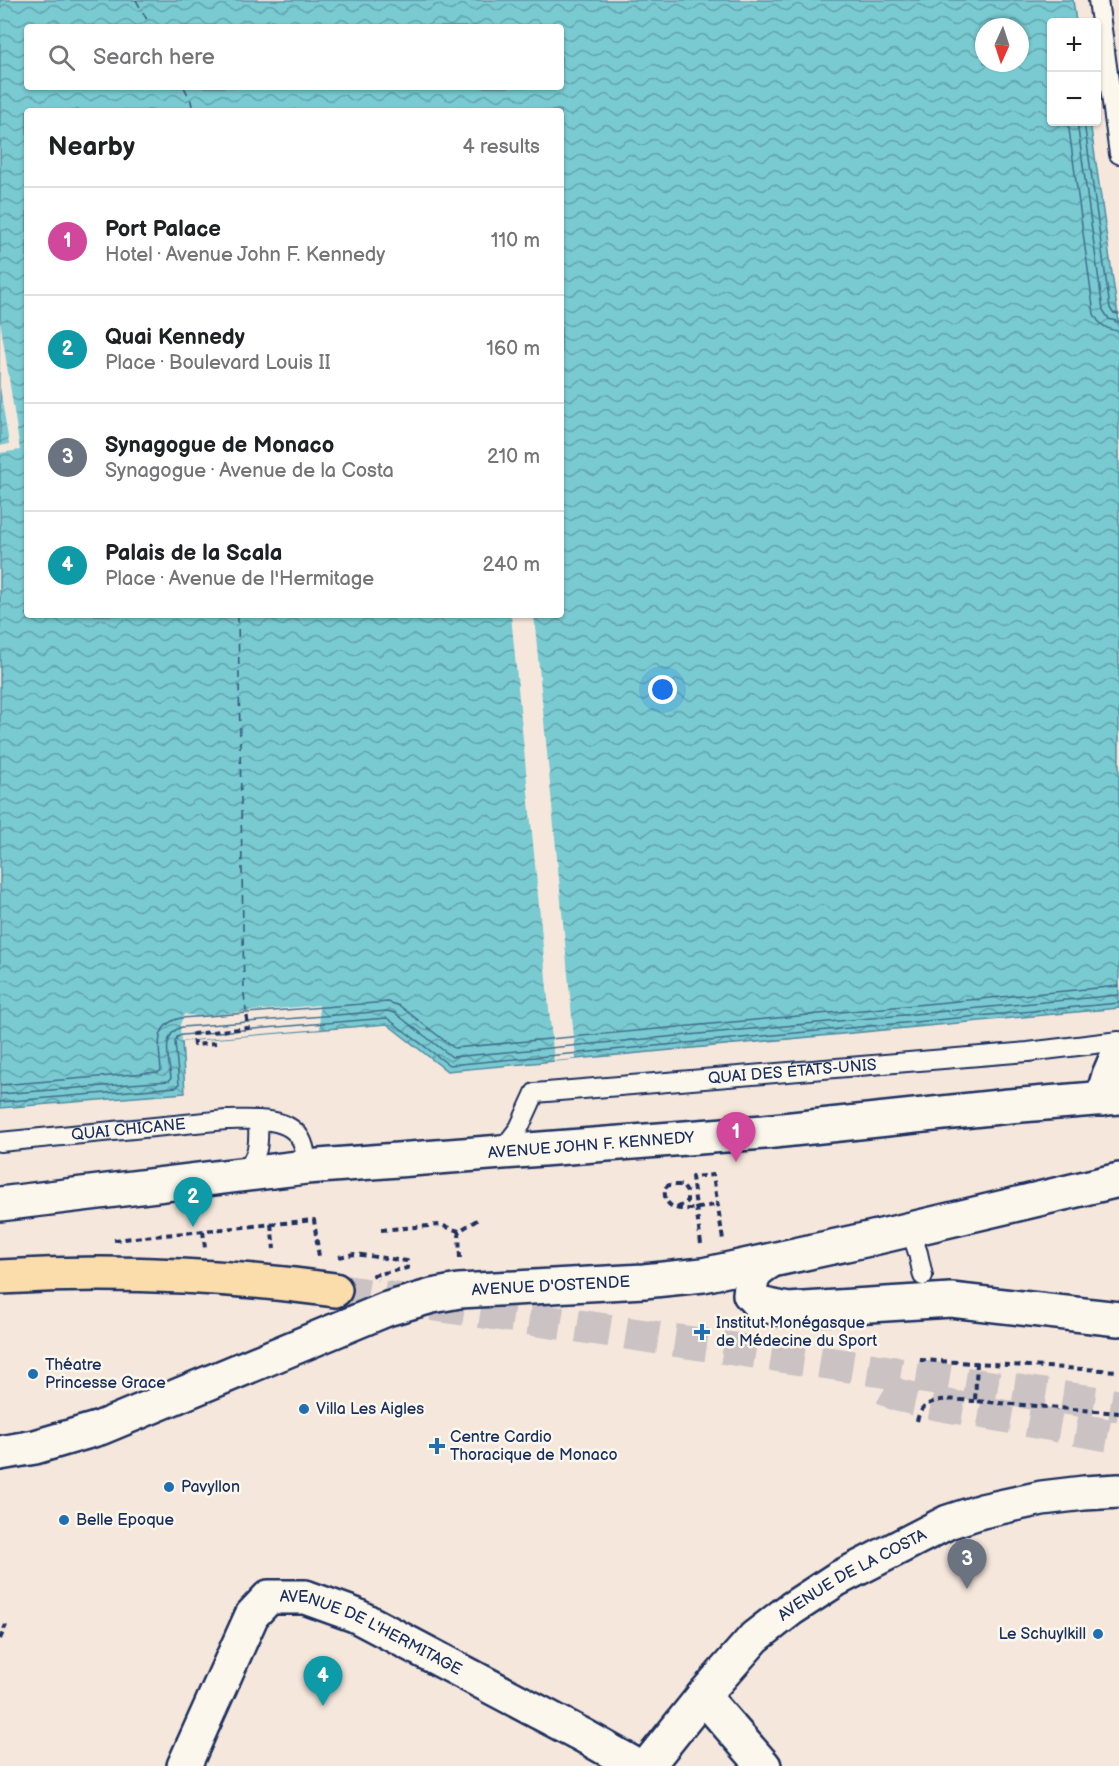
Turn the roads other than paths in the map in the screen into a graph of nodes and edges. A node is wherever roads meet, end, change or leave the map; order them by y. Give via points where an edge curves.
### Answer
1 (1098, 0) edge
2 (1119, 153) edge
3 (1119, 1041) edge
4 (1119, 1052) edge
5 (1111, 1098) edge
6 (258, 1120) junction
7 (0, 1142) edge
8 (500, 1153) junction
9 (306, 1167) junction
10 (243, 1175) junction
11 (1119, 1180) edge
12 (0, 1204) edge
13 (910, 1229) junction
14 (769, 1262) junction
15 (923, 1276) dead end
16 (0, 1277) edge
17 (335, 1290) tunnel mouth
18 (1119, 1319) edge
19 (0, 1453) edge
20 (1119, 1491) edge
21 (703, 1696) junction
22 (184, 1766) edge
23 (637, 1766) edge
24 (647, 1766) edge
25 (764, 1766) edge

1 - 2 lane
3 - 8 lane, QUAI DES ÉTATS-UNIS via 535,1093 519,1128
4 - 5 main road via 1109,1075
5 - 8 main road, AVENUE JOHN F. KENNEDY
6 - 7 lane, QUAI CHICANE
6 - 9 lane, QUAI CHICANE via 280,1122 294,1131 304,1147
6 - 10 lane via 259,1144 253,1163
8 - 9 main road, AVENUE JOHN F. KENNEDY
9 - 10 main road, AVENUE JOHN F. KENNEDY
10 - 12 main road, AVENUE JOHN F. KENNEDY
11 - 13 main road, AVENUE D'OSTENDE
13 - 14 main road, AVENUE D'OSTENDE
13 - 15 lane
14 - 18 main road via 756,1270 750,1294 759,1304 788,1310 951,1299
14 - 19 main road, AVENUE D'OSTENDE via 644,1281 459,1291 432,1296 387,1309 100,1428
16 - 17 main road via 188,1275
20 - 21 main road, AVENUE DE LA COSTA via 1042,1498 948,1522 837,1579 791,1609 755,1637
21 - 24 main road, AVENUE DE LA COSTA
21 - 25 main road
22 - 23 main road, AVENUE DE L'HERMITAGE via 252,1615 268,1597 305,1597 355,1615

